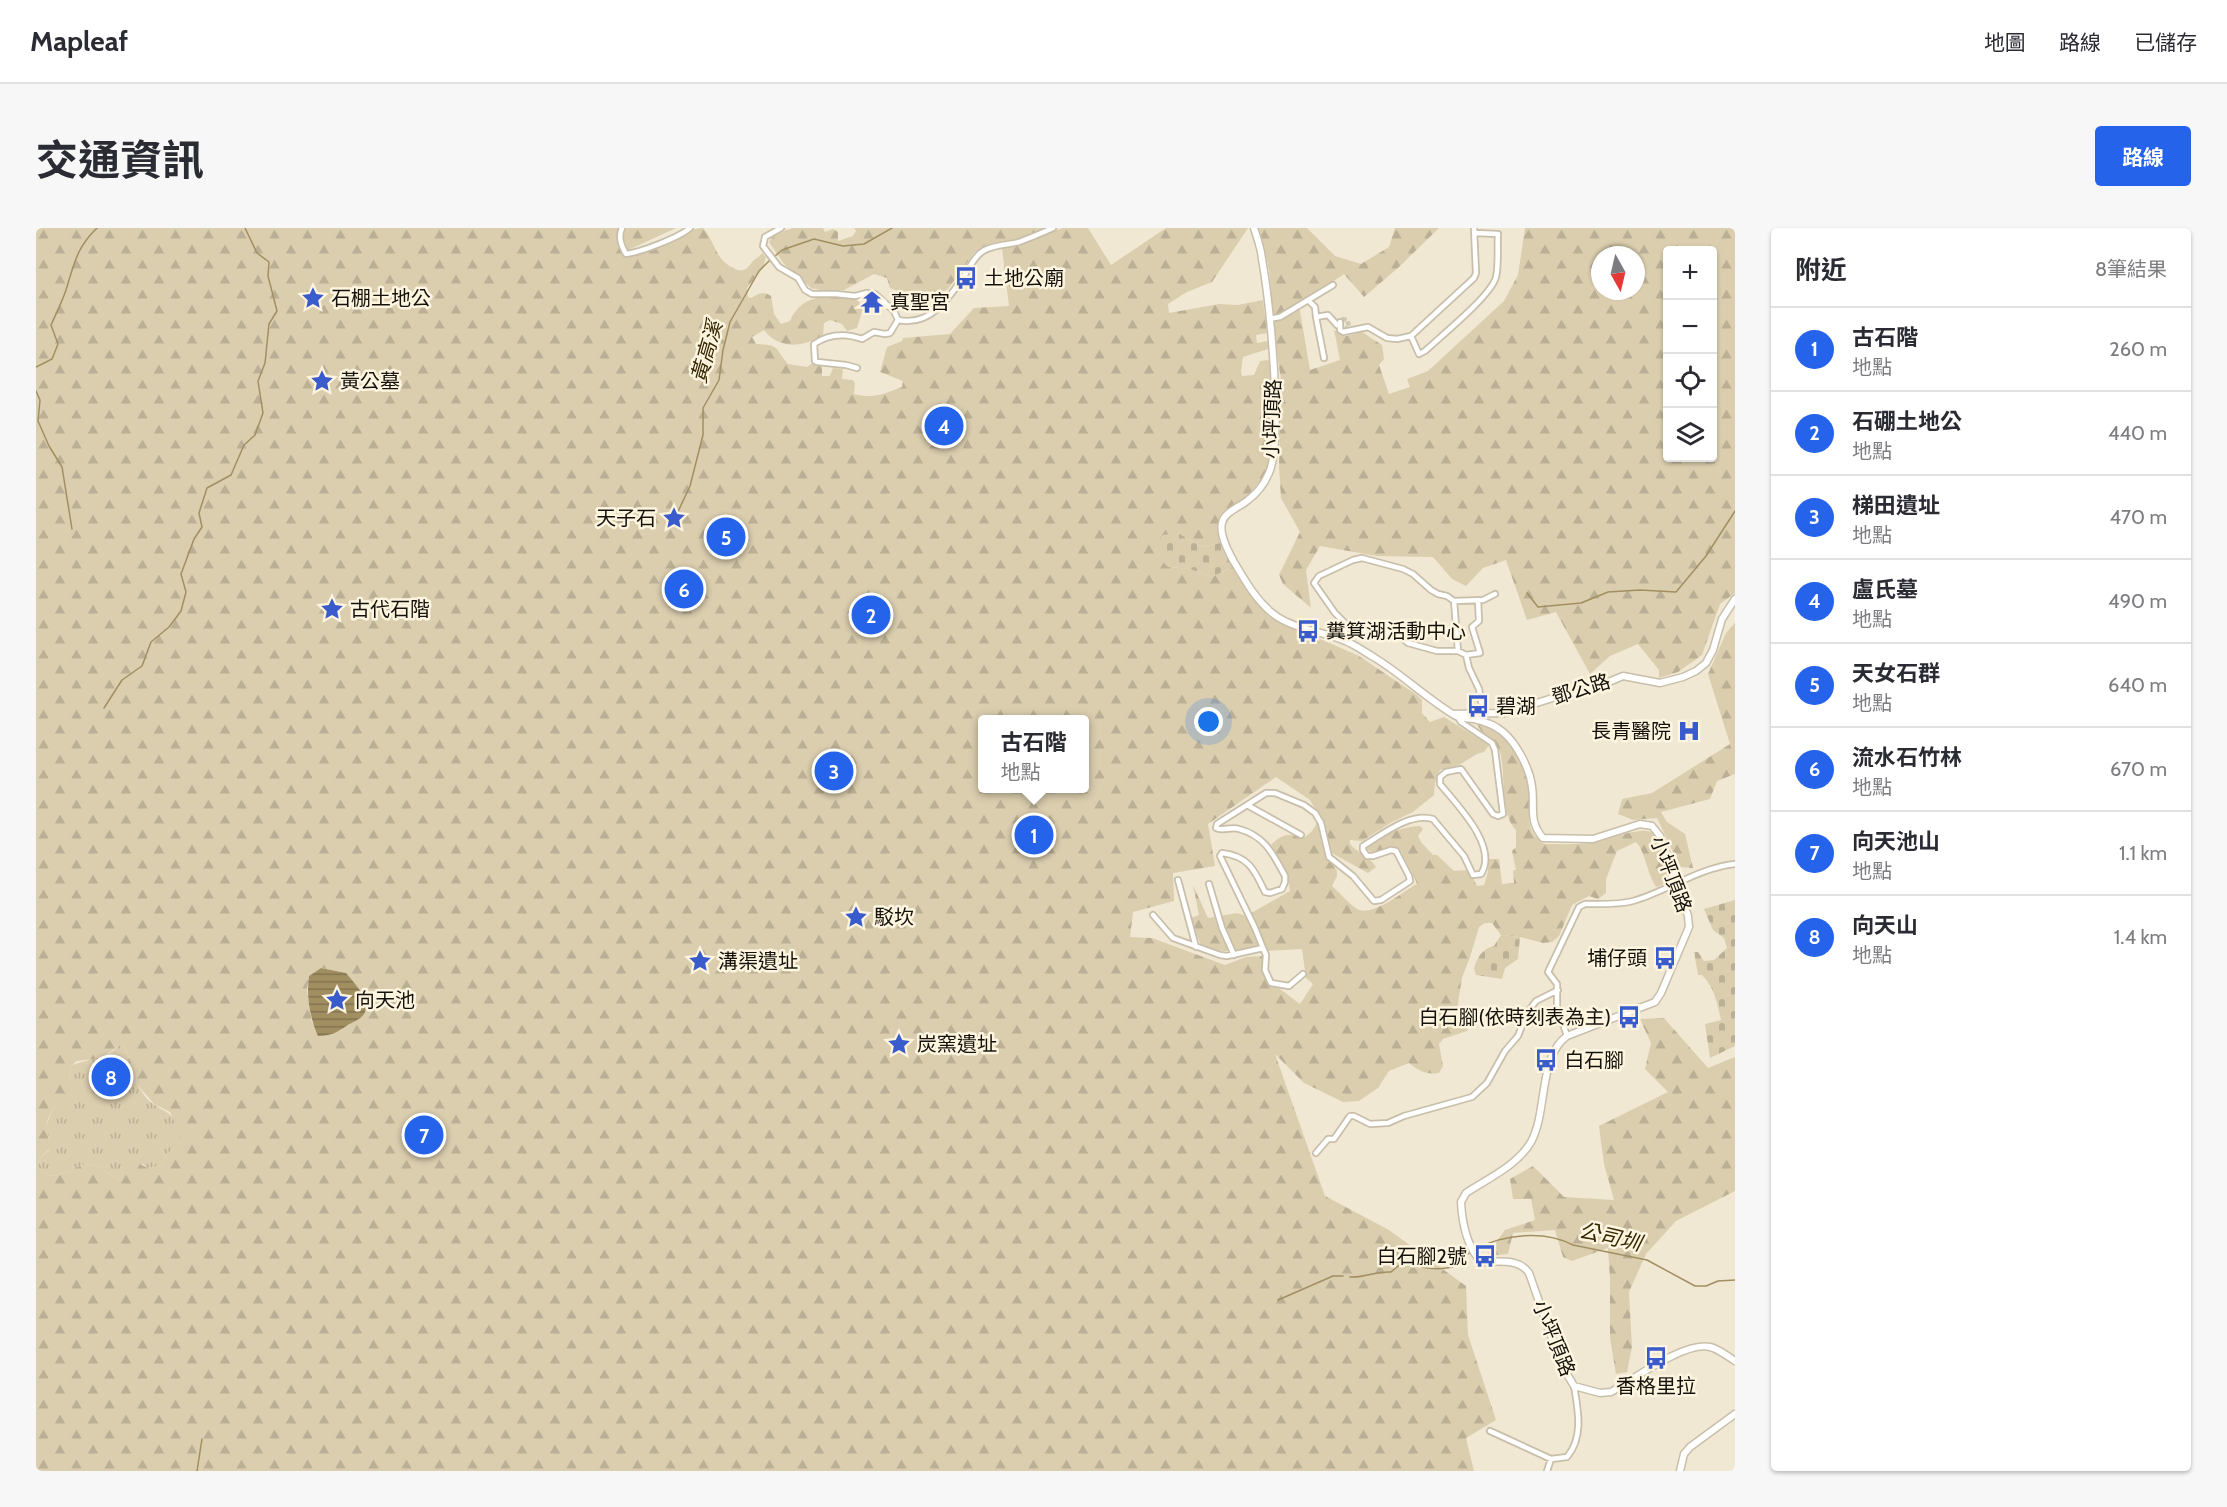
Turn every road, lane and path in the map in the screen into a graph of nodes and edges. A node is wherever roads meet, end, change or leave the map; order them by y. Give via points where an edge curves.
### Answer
1 (622, 228) edge
2 (690, 228) edge
3 (781, 228) edge
4 (1053, 228) edge
5 (1254, 228) edge
6 (1474, 231) edge
7 (1333, 285) dead end
8 (1308, 301) junction
9 (1316, 317) junction
10 (1269, 319) junction
11 (898, 320) junction
12 (1411, 336) junction
13 (1324, 357) dead end
14 (857, 368) dead end
15 (1496, 594) dead end
16 (1735, 599) edge
17 (1478, 600) junction
18 (1454, 601) junction
19 (1348, 626) junction
20 (1341, 639) junction
21 (1458, 651) junction
22 (1466, 655) junction
23 (1483, 712) junction
24 (1456, 715) junction
25 (1247, 805) junction
26 (1301, 835) dead end
27 (1735, 864) edge
28 (1178, 880) dead end
29 (1209, 884) dead end
30 (1676, 884) junction
31 (1153, 915) dead end
32 (1196, 947) junction
33 (1263, 948) junction
34 (1234, 955) junction
35 (1303, 974) dead end
36 (1558, 990) junction
37 (1567, 1036) junction
38 (1316, 1153) dead end
39 (1735, 1361) edge
40 (1574, 1386) junction
41 (1735, 1414) edge
42 (1490, 1431) dead end
43 (1551, 1459) junction
44 (1547, 1471) edge
45 (1680, 1471) edge

1 - 2 street via 626,254
3 - 11 street via 765,237 763,246 779,267 798,278 808,292 817,296 875,294
4 - 11 street via 985,250 977,255 937,311 929,317
5 - 10 street, 小坪頂路 via 1262,255
6 - 12 street via 1474,278
6 - 12 street via 1498,234 1496,277 1490,289 1425,351 1419,354
7 - 8 street
8 - 9 street via 1315,307
8 - 10 street
9 - 12 street via 1328,315 1343,332 1368,327 1387,338
9 - 13 street
10 - 20 street, 小坪頂路 via 1275,402 1273,459 1264,482 1228,514 1222,531 1230,555 1259,600 1273,614 1288,623
11 - 14 street via 887,334 874,332 862,339 845,334 814,344 815,361
15 - 17 street
16 - 23 street, 鄧公路 via 1722,619 1706,663 1683,677 1660,683 1623,676 1576,694 1504,713
17 - 18 street
17 - 22 street via 1479,621 1472,627 1480,653
18 - 19 street via 1403,569 1362,558 1353,560 1319,576 1314,584
18 - 21 street
19 - 20 street
19 - 21 street via 1372,634 1395,632 1408,643 1437,651
20 - 24 street, 小坪頂路 via 1385,664
21 - 22 street
22 - 23 street via 1479,688
23 - 24 street, 鄧公路
24 - 25 street via 1492,743 1495,750 1503,814 1493,814 1461,769 1446,771 1440,777 1440,784 1480,835 1484,869 1478,875 1473,874 1464,856 1433,819 1412,818 1363,846 1367,856 1396,851 1409,876 1410,881 1374,901 1353,876 1329,857 1315,813 1275,793 1266,793
24 - 30 street, 小坪頂路 via 1493,725 1513,743 1527,767 1532,785 1533,824 1543,838 1593,839 1640,824 1652,826 1660,836
25 - 26 street
25 - 33 street via 1216,828 1237,828 1265,843 1285,876 1282,889 1265,892 1252,865 1229,854 1220,856
27 - 30 street via 1701,872
28 - 32 street
29 - 34 street
30 - 36 street via 1633,901 1579,907 1548,972
30 - 37 street, 小坪頂路 via 1689,927 1655,1002
31 - 32 street via 1173,938
32 - 34 street
33 - 34 street
33 - 35 street via 1271,983 1290,986
36 - 37 street via 1557,1006
36 - 38 street via 1536,1001 1487,1083 1472,1097 1388,1123 1370,1124 1350,1116 1334,1138 1328,1139
37 - 40 street, 小坪頂路 via 1557,1043 1551,1055 1532,1141 1522,1154 1466,1193 1461,1202 1466,1233 1481,1262 1525,1266 1561,1364
39 - 40 street, 小坪頂路 via 1709,1347 1697,1347 1682,1350 1611,1392
40 - 43 street via 1579,1422 1574,1449 1567,1457
41 - 45 street via 1690,1447
42 - 43 street
43 - 44 street

